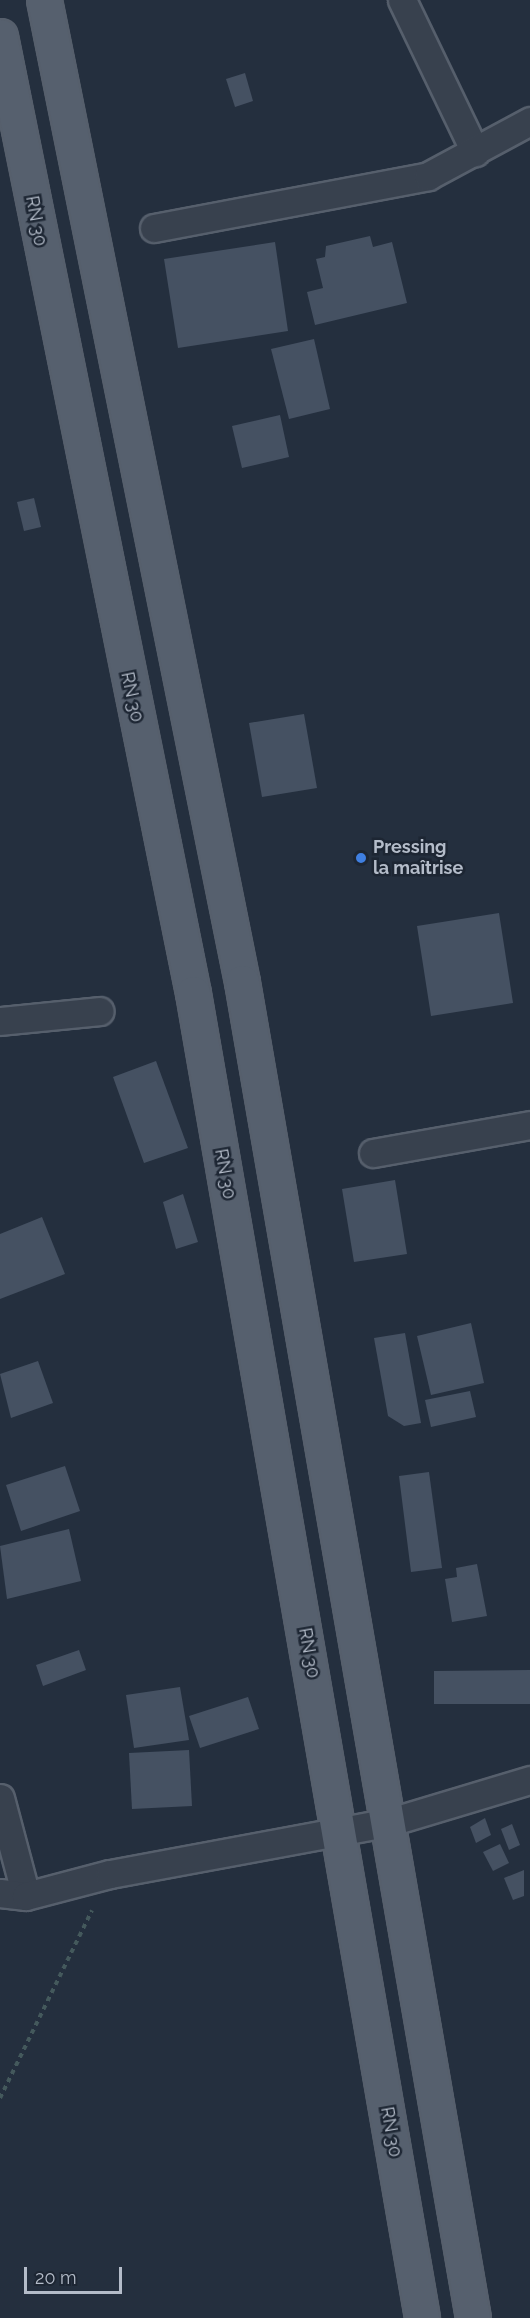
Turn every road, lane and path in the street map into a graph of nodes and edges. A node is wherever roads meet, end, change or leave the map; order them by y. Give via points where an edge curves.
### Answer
1 (44, 0) edge
2 (402, 0) edge
3 (0, 36) edge
4 (530, 121) edge
5 (475, 152) junction
6 (154, 228) dead end
7 (100, 1011) dead end
8 (0, 1020) edge
9 (530, 1125) edge
10 (373, 1153) dead end
11 (530, 1780) edge
12 (0, 1798) edge
13 (390, 1822) junction
14 (340, 1830) junction
15 (110, 1874) junction
16 (13, 1894) edge
17 (0, 2098) edge
18 (422, 2318) edge
19 (472, 2318) edge

1 - 13 main road via 242,982
2 - 5 street
3 - 14 main road, RN 30 / RN 30 via 193,993
4 - 5 street
5 - 6 street via 428,176
7 - 8 street
9 - 10 street
11 - 13 street
12 - 16 street
13 - 14 street
13 - 19 main road
14 - 15 street
14 - 18 main road, RN 30 / RN 30
15 - 16 street
15 - 17 path

